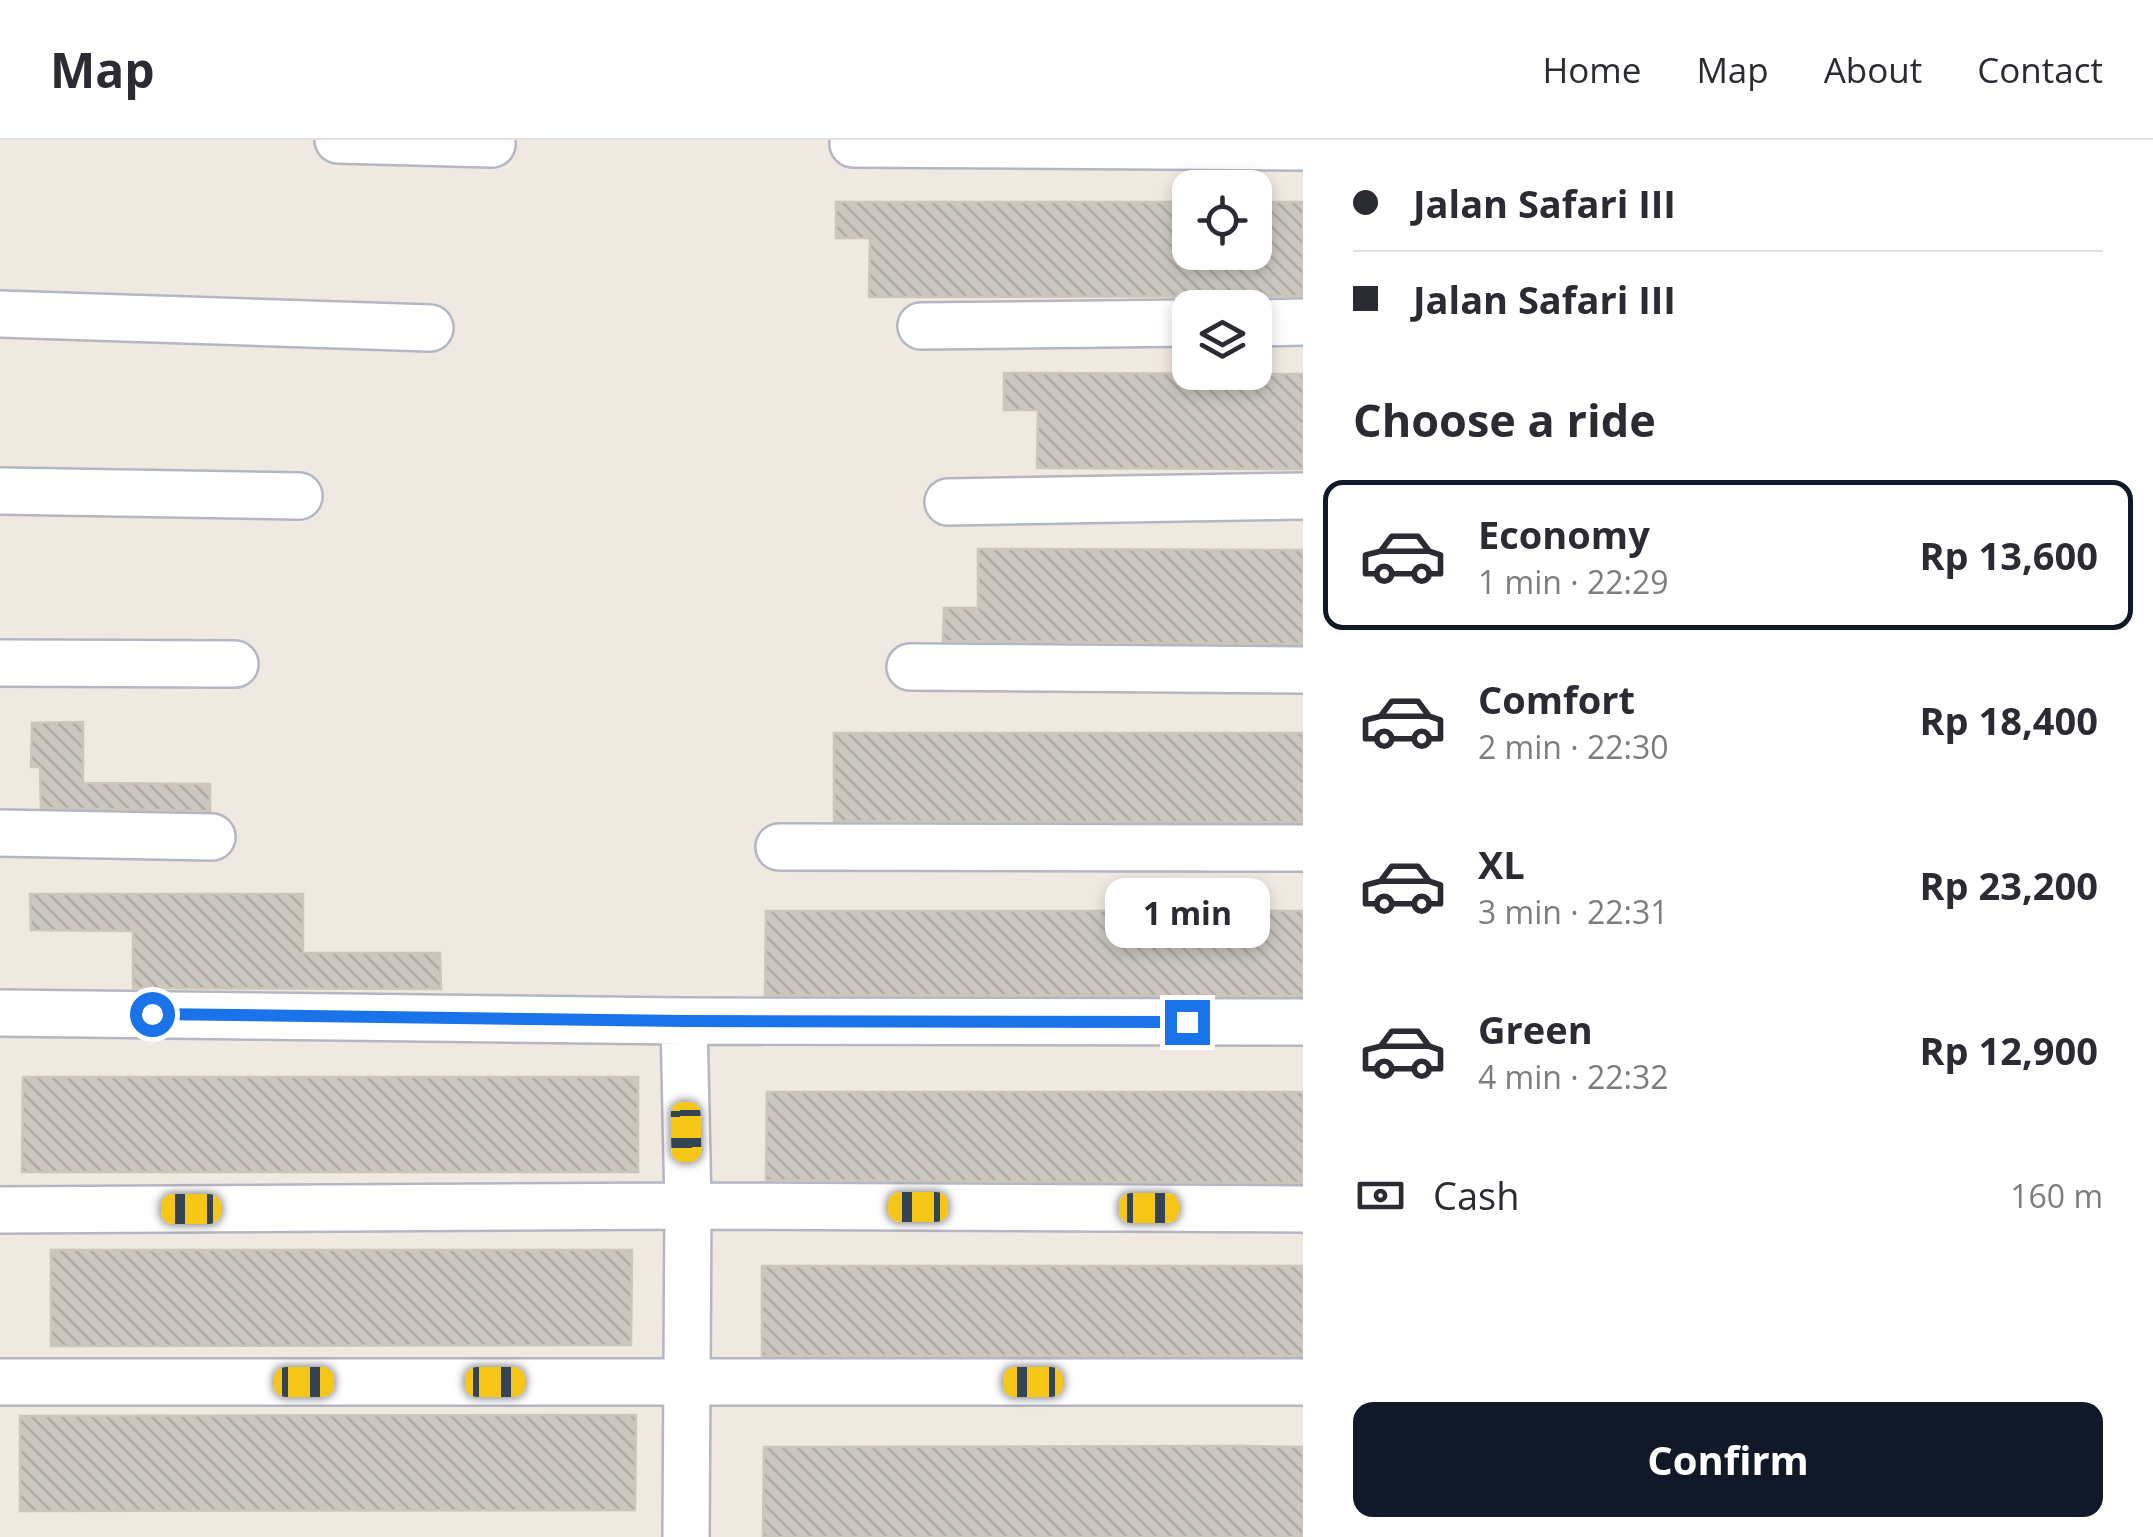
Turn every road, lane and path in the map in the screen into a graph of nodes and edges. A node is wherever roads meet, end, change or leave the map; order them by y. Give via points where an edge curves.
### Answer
1 (338, 140) edge
2 (492, 144) dead end
3 (853, 144) dead end
4 (1303, 147) edge
5 (0, 314) edge
6 (1303, 322) edge
7 (1272, 323) edge
8 (1172, 324) edge
9 (921, 326) dead end
10 (430, 328) dead end
11 (0, 491) edge
12 (299, 496) dead end
13 (1303, 496) edge
14 (948, 502) dead end
15 (0, 662) edge
16 (235, 664) dead end
17 (910, 667) dead end
18 (1303, 670) edge
19 (0, 833) edge
20 (212, 837) dead end
21 (778, 847) dead end
22 (1303, 848) edge
23 (0, 1013) edge
24 (684, 1021) junction
25 (1303, 1022) edge
26 (688, 1206) junction
27 (1303, 1209) edge
28 (0, 1210) edge
29 (685, 1381) junction
30 (0, 1382) edge
31 (1303, 1382) edge
32 (686, 1537) edge

1 - 2 street
3 - 4 street
5 - 10 street
6 - 7 street
8 - 9 street
11 - 12 street
13 - 14 street
15 - 16 street
17 - 18 street
19 - 20 street
21 - 22 street
23 - 24 street
24 - 25 street
24 - 26 street
26 - 27 street
26 - 28 street
26 - 29 street
29 - 30 street
29 - 31 street
29 - 32 street

